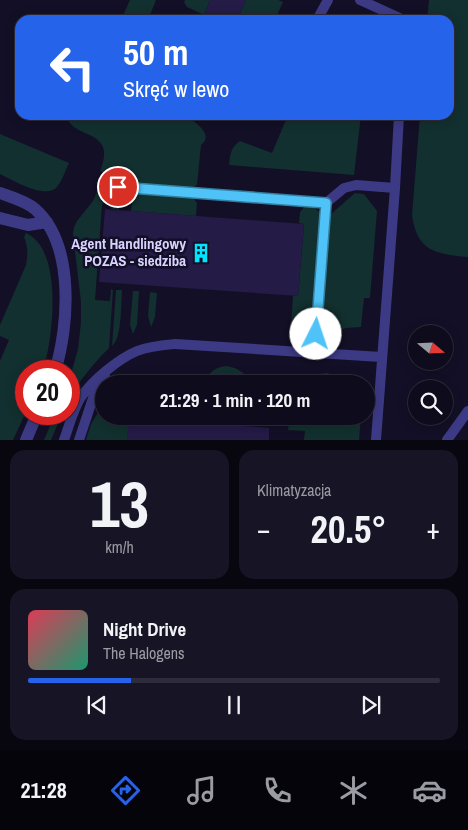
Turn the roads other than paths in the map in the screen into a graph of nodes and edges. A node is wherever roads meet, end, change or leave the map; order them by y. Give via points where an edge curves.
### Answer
1 (328, 0) edge
2 (360, 0) edge
3 (320, 15) edge
4 (393, 15) edge
5 (399, 120) edge
6 (118, 187) dead end
7 (395, 188) junction
8 (0, 193) edge
9 (326, 203) junction
10 (0, 218) edge
11 (46, 222) junction
12 (314, 353) junction
13 (381, 357) junction
14 (58, 360) edge
15 (108, 371) junction
16 (468, 412) edge
17 (32, 425) edge
18 (26, 440) edge
19 (64, 440) edge
20 (79, 440) edge
21 (376, 440) edge
22 (448, 440) edge

1 - 3 lane
2 - 4 lane
5 - 7 lane
6 - 9 lane
7 - 9 lane via 356,185 344,188
7 - 13 lane
8 - 11 street via 34,208
9 - 12 lane
10 - 11 street via 28,225
11 - 14 street via 57,241 66,300
12 - 13 lane
12 - 15 lane via 175,344 138,351
13 - 21 lane
15 - 19 lane via 81,398
15 - 20 lane via 93,398
16 - 22 lane
17 - 18 street

